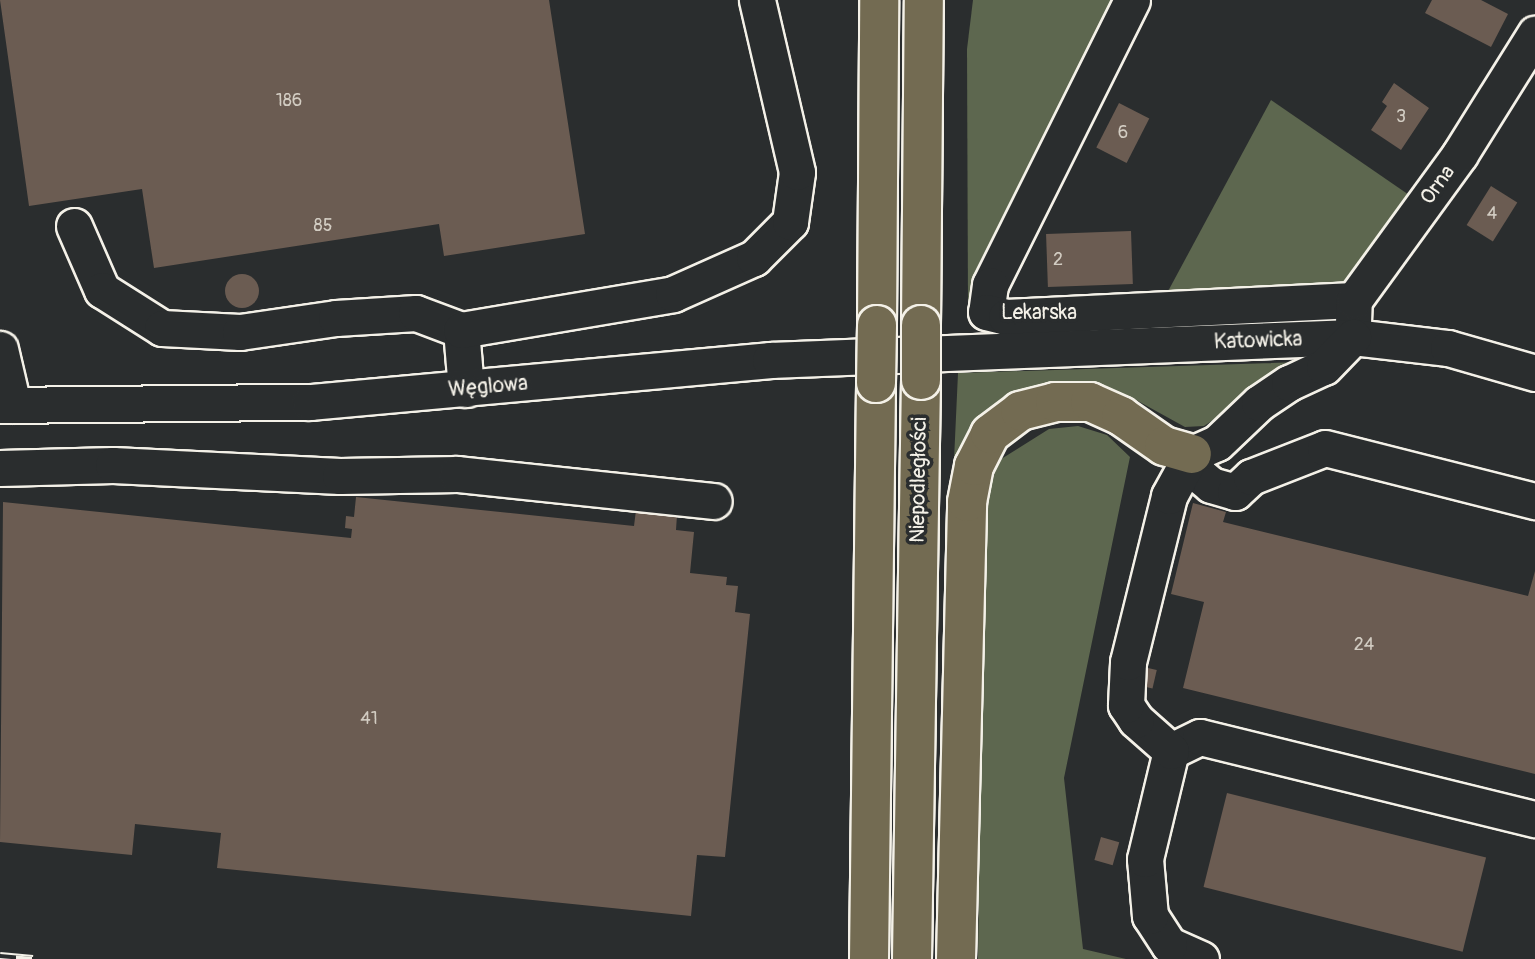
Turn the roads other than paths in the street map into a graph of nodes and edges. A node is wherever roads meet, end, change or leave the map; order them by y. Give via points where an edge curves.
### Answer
1 (757, 0) edge
2 (879, 0) edge
3 (1132, 0) edge
4 (925, 8) edge
5 (1535, 34) edge
6 (74, 226) dead end
7 (1353, 300) junction
8 (461, 330) junction
9 (1353, 337) junction
10 (0, 349) edge
11 (976, 351) joint
12 (1535, 373) edge
13 (466, 389) junction
14 (6, 405) edge
15 (1204, 449) junction
16 (0, 468) edge
17 (1535, 500) edge
18 (714, 501) dead end
19 (1171, 751) junction
20 (1535, 819) edge
21 (869, 959) edge
22 (912, 959) edge
23 (956, 959) edge
24 (1201, 959) edge

1 - 8 street via 797,172 790,222 754,258 673,294
2 - 21 highway, Niepodległości, bridge
3 - 7 street, Lekarska via 990,285 986,312 1006,317
4 - 22 highway, Niepodległości, bridge
5 - 7 street, Orna via 1460,154
6 - 8 street via 102,290 162,328 240,332 336,318 416,313
7 - 9 street
8 - 13 street
9 - 11 street, Katowicka
9 - 12 street, Katowicka via 1448,348
9 - 15 street via 1324,367 1259,403
10 - 14 street
11 - 13 street, Węglowa via 770,360
13 - 14 street, Węglowa via 296,402
15 - 17 street via 1198,474 1211,485 1235,492 1251,477 1325,448
15 - 19 street via 1169,496 1124,688 1126,705 1136,720
15 - 23 highway via 1164,446 1121,416 1090,402 1055,402 1020,411 990,434 974,466 967,502
16 - 18 street via 113,465 340,476 457,474
19 - 20 street via 1199,737
19 - 24 street via 1145,859 1144,889 1161,937 1181,953

